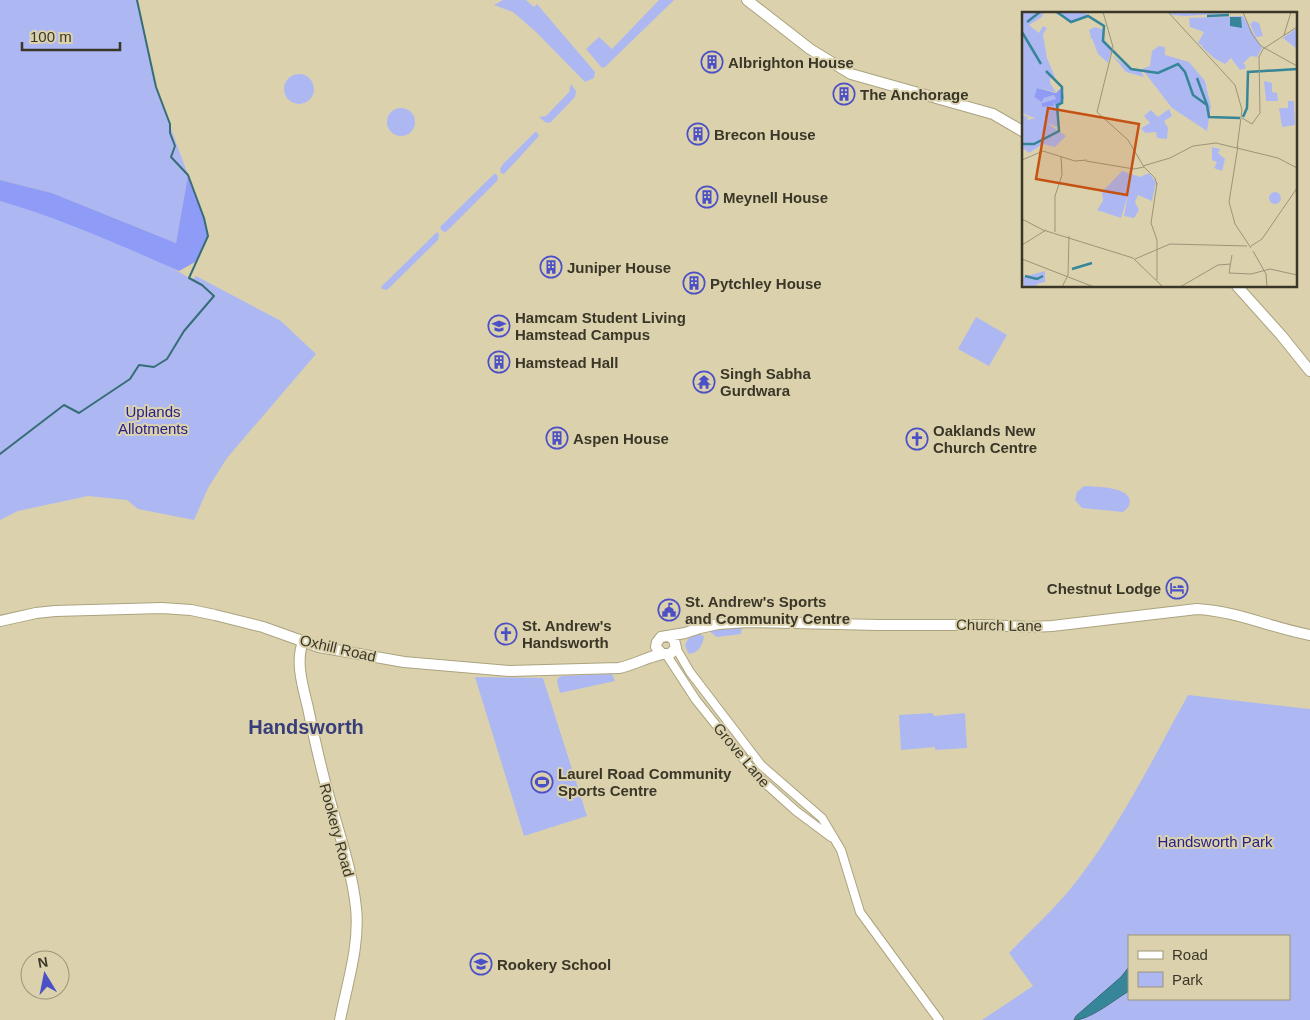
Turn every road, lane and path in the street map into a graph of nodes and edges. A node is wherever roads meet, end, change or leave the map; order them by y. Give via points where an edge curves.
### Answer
1 (747, 0) edge
2 (1022, 131) edge
3 (1239, 288) edge
4 (1310, 371) edge
5 (0, 621) edge
6 (1310, 635) edge
7 (303, 642) junction
8 (674, 642) junction
9 (656, 644) junction
10 (664, 654) junction
11 (648, 658) junction
12 (835, 840) junction
13 (340, 1020) edge
14 (939, 1020) edge

1 - 2 main road via 810,49 851,74 993,114
3 - 4 main road
5 - 7 main road, Oxhill Road via 55,611 191,610 263,627
6 - 8 main road, Church Lane via 1244,617 1197,609 1052,626 748,622 700,628 685,633
7 - 11 main road, Oxhill Road via 400,661 509,671 619,668
7 - 13 main road, Rookery Road via 299,659 316,752 342,841 356,908 356,936
8 - 9 main road via 661,637
8 - 10 main road via 672,652
8 - 12 street, Grove Lane via 690,672 760,765 822,818
9 - 10 main road
9 - 11 main road
10 - 11 main road, Oxhill Road
10 - 12 street, Grove Lane via 757,776
12 - 14 street, Grove Lane via 846,862 860,912

